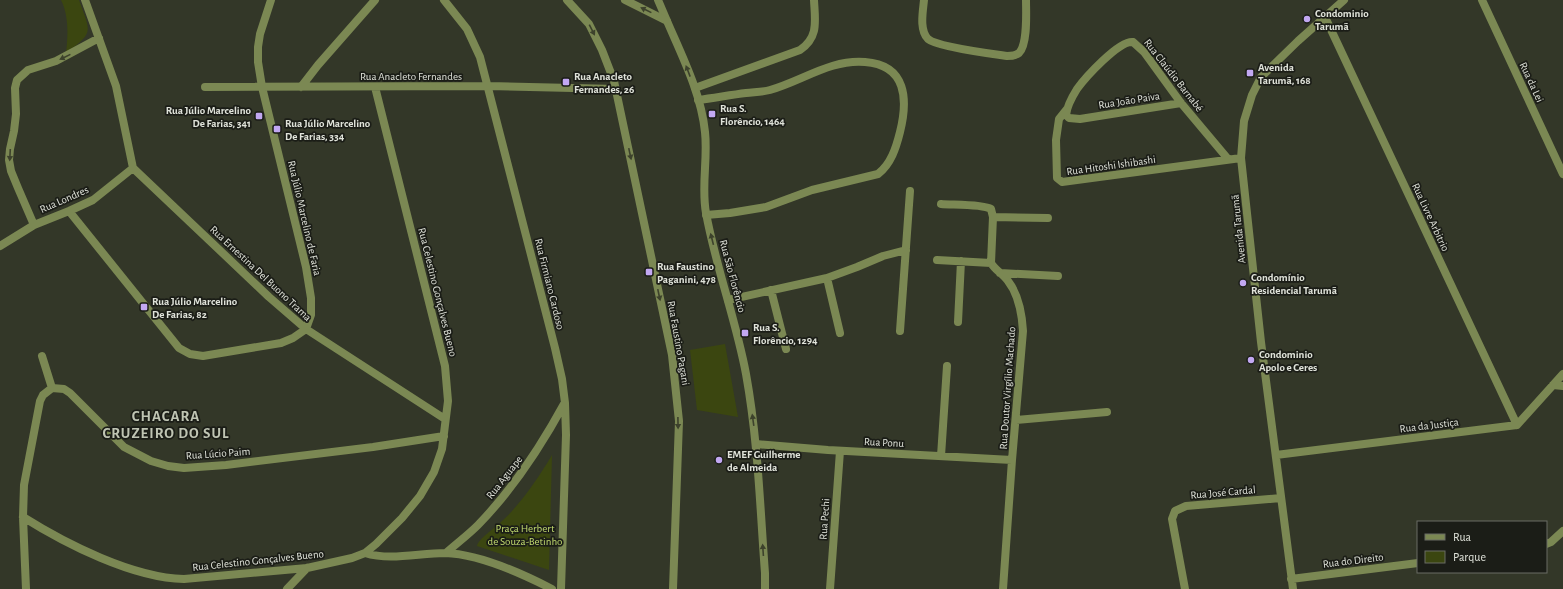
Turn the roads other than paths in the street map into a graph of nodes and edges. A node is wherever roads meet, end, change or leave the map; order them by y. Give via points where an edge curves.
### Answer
1 (85, 0) edge
2 (271, 0) edge
3 (278, 0) edge
4 (375, 0) edge
5 (444, 0) edge
6 (568, 0) edge
7 (625, 0) edge
8 (658, 0) edge
9 (814, 0) edge
10 (924, 0) edge
11 (1026, 0) edge
12 (1344, 0) edge
13 (1482, 0) edge
14 (1325, 17) junction
15 (264, 21) junction
16 (668, 21) junction
17 (99, 38) junction
18 (489, 86) junction
19 (205, 87) dead end
20 (262, 87) junction
21 (301, 87) junction
22 (375, 87) junction
23 (695, 88) junction
24 (616, 89) junction
25 (698, 100) junction
26 (1181, 104) junction
27 (1067, 109) junction
28 (1241, 158) junction
29 (1228, 159) junction
30 (133, 168) junction
31 (1563, 174) edge
32 (910, 191) dead end
33 (941, 204) dead end
34 (69, 211) junction
35 (706, 215) junction
36 (992, 217) junction
37 (1048, 218) dead end
38 (34, 224) junction
39 (0, 246) edge
40 (906, 250) junction
41 (937, 260) dead end
42 (961, 261) junction
43 (991, 263) junction
44 (1000, 273) junction
45 (1058, 276) dead end
46 (826, 278) junction
47 (771, 290) junction
48 (728, 300) junction
49 (958, 322) dead end
50 (306, 329) junction
51 (900, 331) dead end
52 (840, 333) dead end
53 (786, 349) dead end
54 (42, 356) dead end
55 (946, 366) dead end
56 (1563, 374) edge
57 (1553, 385) junction
58 (1563, 386) edge
59 (52, 388) junction
60 (565, 403) junction
61 (1107, 412) dead end
62 (445, 419) junction
63 (1016, 420) junction
64 (1517, 425) junction
65 (444, 436) junction
66 (756, 444) junction
67 (840, 451) junction
68 (1276, 455) junction
69 (941, 456) junction
70 (1012, 460) junction
71 (1281, 498) junction
72 (23, 517) junction
73 (1563, 531) edge
74 (1547, 544) edge
75 (365, 553) junction
76 (446, 553) junction
77 (1417, 563) edge
78 (307, 568) junction
79 (1291, 579) junction
80 (26, 589) edge
81 (287, 589) edge
82 (552, 589) edge
83 (561, 589) edge
84 (673, 589) edge
85 (765, 589) edge
86 (830, 589) edge
87 (1003, 589) edge
88 (1185, 589) edge
89 (1293, 589) edge

1 - 17 street
2 - 15 street, Rua Júlio Marcelino de Faria
3 - 15 street, Rua Júlio Marcelino de Faria
4 - 21 street
5 - 18 street, Rua Firmiano Cardoso via 467,30 480,56
6 -> 24 street, Rua Faustino Pagani via 589,24 602,50
16 -> 7 street
8 - 16 street, Rua São Florêncio
9 - 23 street via 815,25 808,45
10 - 11 street via 922,24 928,39 935,43 1007,56 1014,56 1019,52 1025,38
12 - 14 street, Avenida Tarumã
13 - 31 street, Rua da Lei
14 - 28 street, Avenida Tarumã via 1262,77 1252,94 1244,121
14 - 64 street, Rua Livre Arbitrio
15 - 20 street, Rua Júlio Marcelino de Faria via 258,54
23 -> 16 street, Rua São Florêncio
17 - 30 street via 116,86
17 -> 38 street via 56,61 28,70 17,80 16,114 10,149 11,171
18 - 22 street, Rua Anacleto Fernandes
18 - 24 street, Rua Anacleto Fernandes
18 - 60 street, Rua Firmiano Cardoso via 555,348
19 - 20 street, Rua Anacleto Fernandes
20 - 21 street, Rua Anacleto Fernandes
20 - 50 street, Rua Júlio Marcelino de Faria via 306,267 310,298 310,315
21 - 22 street, Rua Anacleto Fernandes
22 - 62 street, Rua Celestino Gonçalves Bueno via 445,366 448,401
23 - 25 street, Rua São Florêncio
24 -> 84 street, Rua Faustino Pagani via 672,355 678,422
25 - 35 street, Rua São Florêncio via 706,132
25 - 35 street via 770,90 853,61 888,68 896,75 904,95 898,141 886,168 878,174 812,190 766,207
26 - 27 street, Rua João Paiva via 1080,119 1069,118 1066,115
26 - 27 street, Rua Claúdio Barnabé via 1144,52 1129,41 1117,48 1090,73 1077,89
26 - 29 street, Rua Claúdio Barnabé
27 - 29 street, Rua Hitoshi Ishibashi via 1059,119 1056,140 1057,178 1062,182
28 - 29 street, Rua Hitoshi Ishibashi
28 - 68 street, Avenida Tarumã via 1260,337
30 - 34 street, Rua Londres via 93,200
30 - 50 street, Rua Ernestina Del Buono Trama
32 - 40 street
33 - 36 street via 988,207
34 - 38 street, Rua Londres
34 - 50 street via 179,348 190,354 203,356 281,343
48 -> 35 street, Rua São Florêncio
36 - 37 street
36 - 43 street
38 - 39 street, Rua Londres
40 - 46 street
40 - 51 street
41 - 42 street
42 - 43 street
42 - 49 street
43 - 44 street, Rua Doutor Virgílio Machado
44 - 45 street
44 - 63 street, Rua Doutor Virgílio Machado via 1016,293 1024,331
46 - 47 street
46 - 52 street
47 - 48 street
47 - 53 street
66 -> 48 street, Rua São Florêncio via 746,374
50 - 62 street, Rua Ernestina Del Buono Trama
54 - 59 street
55 - 69 street
56 - 57 street
57 - 58 street
57 - 64 street
59 - 65 street, Rua Lúcio Paim via 70,393 124,447 151,461 184,468 226,465
59 - 72 street via 40,401 24,485
60 - 76 street, Rua Aguape via 526,468 503,497 477,526
60 - 83 street, Rua Firmiano Cardoso
61 - 63 street
62 - 65 street, Rua Celestino Gonçalves Bueno
63 - 70 street, Rua Doutor Virgílio Machado
64 - 68 street, Rua da Justiça
65 - 75 street, Rua Celestino Gonçalves Bueno via 434,472 420,496 402,518
66 - 67 street, Rua Ponu
85 -> 66 street, Rua São Florêncio
67 - 69 street, Rua Ponu
67 - 86 street, Rua Pechi
68 - 71 street, Avenida Tarumã
69 - 70 street, Rua Ponu
70 - 87 street, Rua Doutor Virgílio Machado
71 - 79 street, Avenida Tarumã
71 - 88 street, Rua José Cardal via 1186,506 1175,511 1172,519
72 - 78 street, Rua Celestino Gonçalves Bueno via 40,528 125,567 169,578
72 - 80 street
73 - 74 street
75 - 76 street via 376,556
75 - 78 street, Rua Celestino Gonçalves Bueno
76 - 82 street via 479,559 503,567
77 - 79 street, Rua do Direito
78 - 81 street
79 - 89 street, Avenida Tarumã

